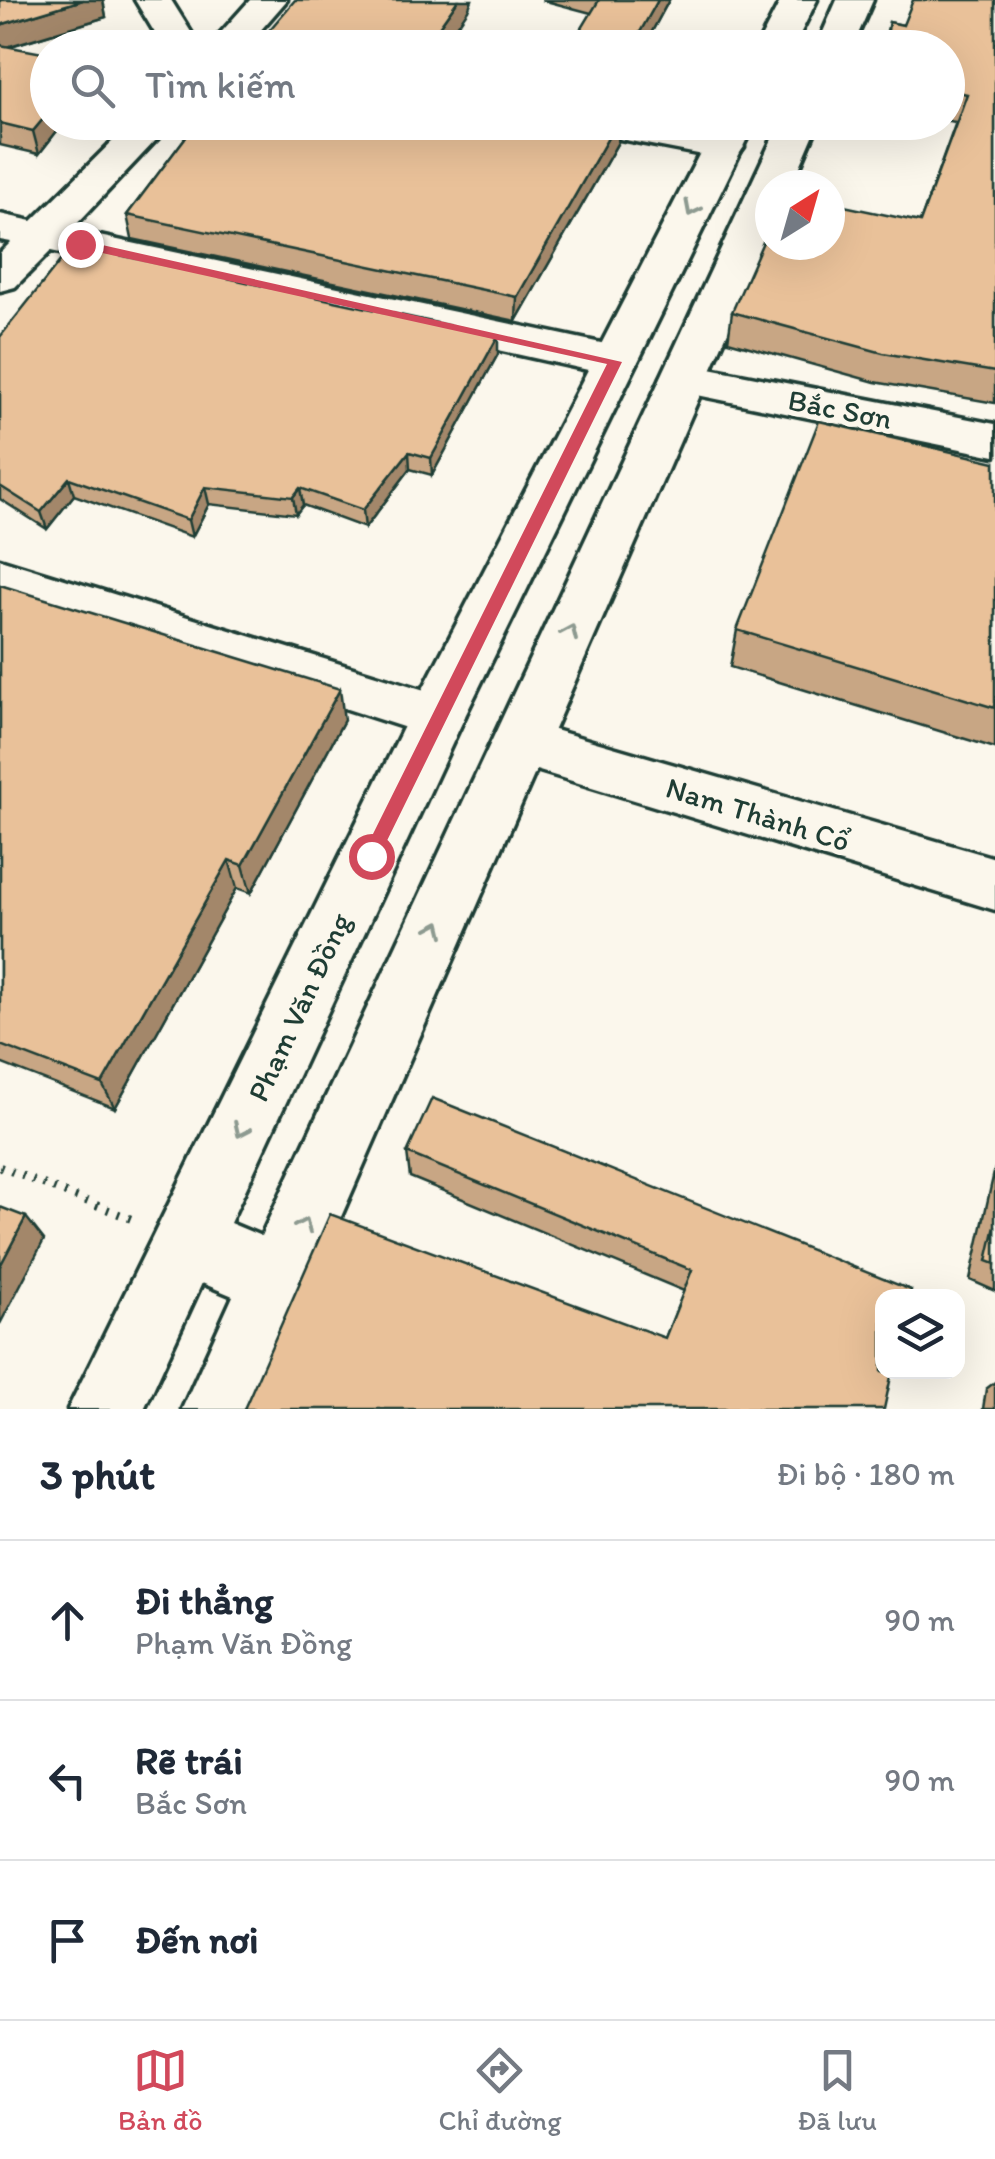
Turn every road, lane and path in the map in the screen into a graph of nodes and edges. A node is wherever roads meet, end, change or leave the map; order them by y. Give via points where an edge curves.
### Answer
1 (153, 0) edge
2 (269, 0) edge
3 (798, 0) edge
4 (855, 0) edge
5 (172, 30) edge
6 (242, 30) edge
7 (783, 30) edge
8 (842, 30) edge
9 (132, 140) edge
10 (727, 140) edge
11 (739, 140) edge
12 (782, 163) edge
13 (21, 232) edge
14 (0, 278) edge
15 (615, 362) junction
16 (684, 378) junction
17 (995, 440) edge
18 (0, 578) edge
19 (437, 716) junction
20 (520, 744) junction
21 (995, 884) edge
22 (0, 1167) edge
23 (189, 1241) junction
24 (279, 1280) junction
25 (105, 1409) edge
26 (220, 1409) edge

1 - 5 street
2 - 6 street
3 - 7 street
4 - 8 street
9 - 13 street
10 -> 15 street, Phạm Văn Đồng
11 - 12 street
12 - 16 street
13 - 14 street
13 - 15 street
15 - 16 street, Bắc Sơn
15 - 19 street, Phạm Văn Đồng
16 - 17 street, Bắc Sơn
20 -> 16 street
18 - 19 street
19 - 20 street, Nam Thành Cổ
19 -> 23 street, Phạm Văn Đồng
20 - 21 street, Nam Thành Cổ
24 -> 20 street
22 - 23 path
23 - 24 street
23 - 25 street, Phạm Văn Đồng
24 - 26 street

